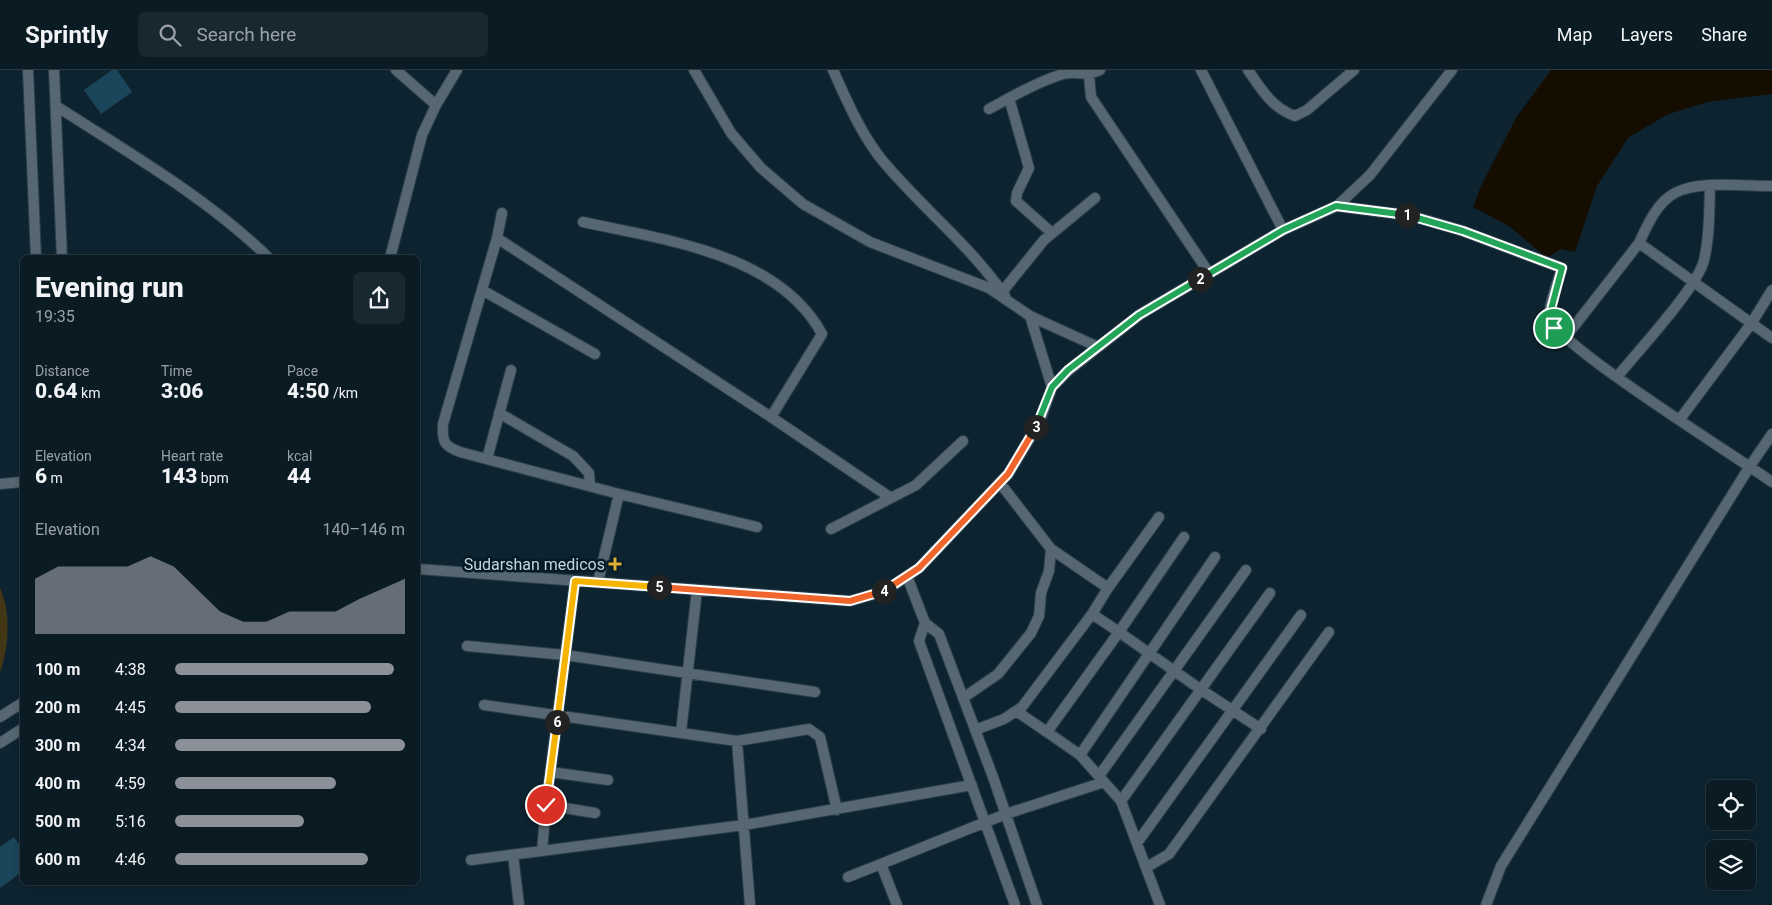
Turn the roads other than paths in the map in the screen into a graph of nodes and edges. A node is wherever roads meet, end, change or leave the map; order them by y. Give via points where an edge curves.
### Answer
1 (28, 70) edge
2 (54, 70) edge
3 (396, 70) edge
4 (457, 70) edge
5 (694, 70) edge
6 (833, 70) edge
7 (1100, 70) edge
8 (1201, 70) edge
9 (1248, 70) edge
10 (1354, 70) edge
11 (1452, 70) edge
12 (1089, 75) junction
13 (1009, 98) junction
14 (436, 105) junction
15 (56, 106) junction
16 (989, 109) dead end
17 (1710, 186) junction
18 (1772, 186) edge
19 (1095, 198) dead end
20 (1336, 206) junction
21 (502, 213) dead end
22 (583, 222) dead end
23 (1283, 230) junction
24 (1052, 233) junction
25 (497, 238) junction
26 (1639, 243) junction
27 (36, 255) edge
28 (62, 255) edge
29 (266, 255) edge
30 (391, 255) edge
31 (1209, 273) junction
32 (1694, 282) junction
33 (482, 290) junction
34 (1772, 290) edge
35 (1004, 296) junction
36 (1030, 316) junction
37 (1752, 324) junction
38 (1565, 338) junction
39 (1772, 338) edge
40 (1098, 347) junction
41 (595, 354) dead end
42 (511, 370) dead end
43 (1617, 377) junction
44 (1052, 387) junction
45 (499, 414) junction
46 (771, 417) junction
47 (1680, 420) junction
48 (1772, 434) edge
49 (963, 442) dead end
50 (487, 459) junction
51 (1750, 466) junction
52 (20, 482) edge
53 (1772, 482) edge
54 (1000, 483) junction
55 (0, 484) edge
56 (590, 486) junction
57 (620, 494) junction
58 (891, 498) junction
59 (1159, 517) dead end
60 (757, 527) dead end
61 (831, 529) dead end
62 (1184, 537) dead end
63 (1051, 549) junction
64 (1215, 558) dead end
65 (420, 569) edge
66 (1246, 570) dead end
67 (907, 576) junction
68 (575, 581) junction
69 (598, 582) junction
70 (1108, 588) junction
71 (696, 590) junction
72 (1270, 593) dead end
73 (1092, 614) junction
74 (1301, 615) dead end
75 (925, 622) junction
76 (1119, 632) junction
77 (1329, 632) dead end
78 (466, 646) dead end
79 (1150, 654) junction
80 (565, 655) junction
81 (1175, 672) junction
82 (688, 673) junction
83 (1200, 689) junction
84 (815, 692) dead end
85 (963, 698) junction
86 (20, 705) edge
87 (484, 705) dead end
88 (1231, 710) junction
89 (1016, 711) junction
90 (558, 714) junction
91 (0, 717) edge
92 (1261, 729) junction
93 (20, 730) edge
94 (975, 730) junction
95 (681, 732) junction
96 (1047, 732) junction
97 (737, 741) junction
98 (0, 743) edge
99 (1080, 755) junction
100 (550, 772) junction
101 (1102, 779) junction
102 (608, 780) dead end
103 (972, 785) junction
104 (1121, 801) junction
105 (546, 805) junction
106 (838, 810) junction
107 (595, 813) dead end
108 (1006, 814) junction
109 (985, 822) junction
110 (744, 825) junction
111 (1137, 843) junction
112 (542, 851) junction
113 (513, 855) junction
114 (471, 860) dead end
115 (881, 864) junction
116 (1147, 868) junction
117 (848, 876) dead end
118 (519, 905) edge
119 (750, 905) edge
120 (897, 905) edge
121 (1015, 905) edge
122 (1037, 905) edge
123 (1160, 905) edge
124 (1486, 905) edge

1 - 27 street
2 - 15 street
3 - 14 street
4 - 14 street
5 - 35 street via 731,134 761,168 803,204 870,242
6 - 35 street via 851,111 881,158 990,273
7 - 12 street
8 - 23 street
9 - 10 street via 1269,100 1282,112 1295,116 1307,110
11 - 20 street via 1370,175
12 - 13 street via 1065,73
12 - 31 street via 1091,97
13 - 16 street
13 - 24 street via 1029,168 1016,193 1016,201
14 - 30 street via 422,135
15 - 28 street
15 - 29 street via 205,205 242,232
17 - 18 street
17 - 26 street via 1695,186 1674,193 1648,224
17 - 32 street via 1704,261
19 - 24 street
20 - 23 street
20 - 38 street via 1412,216 1463,231 1562,268 1549,317 1554,328
21 - 25 street
22 - 46 street via 721,255 752,269 808,312 822,334
23 - 31 street
24 - 35 street
25 - 33 street
25 - 46 street
26 - 32 street
26 - 38 street
31 - 40 street via 1139,315
32 - 37 street
32 - 43 street
33 - 41 street
33 - 50 street via 442,424 442,438 448,448
34 - 37 street
35 - 36 street
36 - 40 street
36 - 44 street
37 - 39 street
37 - 47 street
38 - 43 street
40 - 44 street
42 - 45 street
43 - 47 street
44 - 54 street via 1039,423
45 - 50 street
45 - 56 street via 573,456 589,473
46 - 58 street
47 - 51 street
48 - 51 street
49 - 58 street via 916,485
50 - 56 street
51 - 53 street
51 - 124 street via 1502,866
52 - 55 street
54 - 63 street
54 - 67 street via 919,568
56 - 57 street
57 - 60 street
57 - 69 street
58 - 61 street
59 - 70 street
62 - 76 street
63 - 70 street
63 - 85 street via 1039,616 1031,633 998,674
64 - 79 street
65 - 68 street
66 - 81 street
67 - 71 street via 885,591 850,601
67 - 75 street
68 - 69 street
68 - 80 street
69 - 71 street
70 - 73 street
71 - 82 street
72 - 83 street
73 - 76 street
73 - 89 street
74 - 88 street
75 - 85 street via 939,634
75 - 103 street via 919,641
76 - 79 street
76 - 96 street
77 - 92 street
78 - 80 street
79 - 81 street
79 - 99 street
80 - 82 street
80 - 90 street
81 - 83 street
81 - 101 street
82 - 84 street
82 - 95 street
83 - 88 street
83 - 104 street
85 - 94 street
86 - 91 street
87 - 90 street
88 - 92 street
88 - 111 street
89 - 94 street
89 - 96 street
90 - 95 street
90 - 100 street
92 - 116 street via 1169,854
93 - 98 street
94 - 108 street
95 - 97 street
96 - 99 street
97 - 106 street via 809,729 820,737
97 - 110 street
99 - 101 street
100 - 102 street
100 - 105 street
101 - 104 street
101 - 108 street
103 - 106 street
103 - 109 street
104 - 111 street
105 - 107 street
105 - 112 street
106 - 110 street
108 - 109 street
108 - 122 street
109 - 115 street
109 - 121 street
110 - 112 street
110 - 119 street
111 - 116 street
112 - 113 street
113 - 114 street
113 - 118 street
115 - 117 street
115 - 120 street
116 - 123 street

